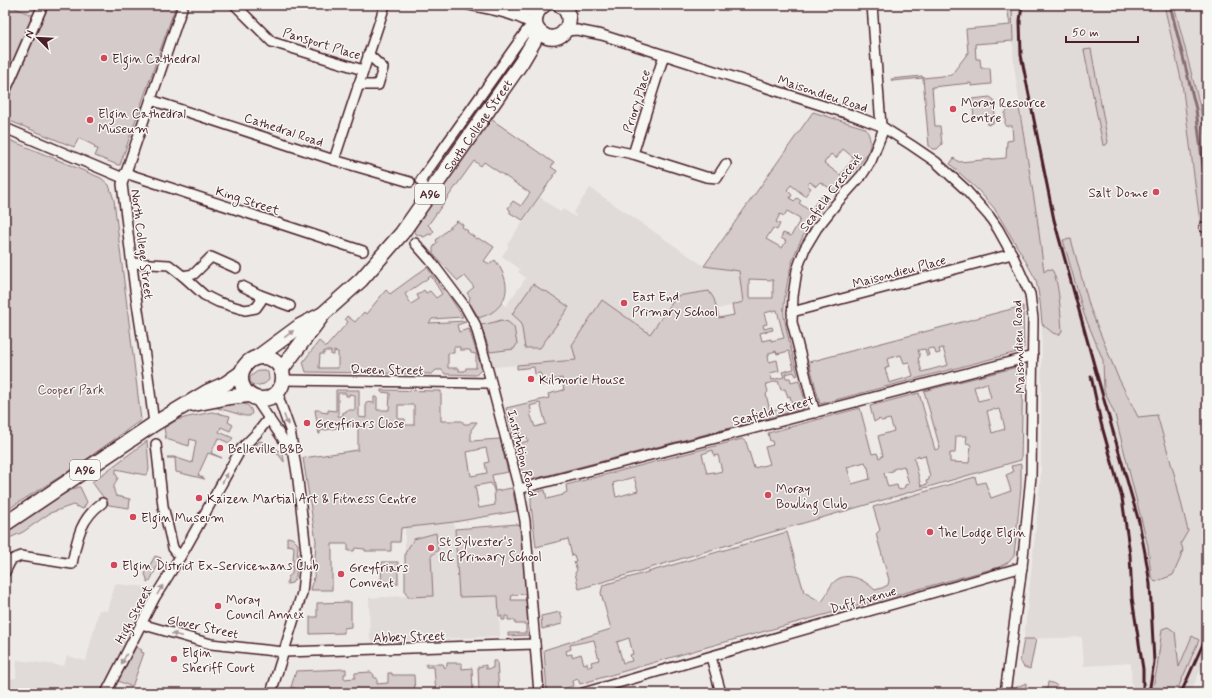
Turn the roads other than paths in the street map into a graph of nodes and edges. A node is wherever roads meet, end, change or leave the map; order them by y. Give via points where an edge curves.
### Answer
1 (43, 5) edge
2 (183, 5) edge
3 (235, 5) edge
4 (385, 5) edge
5 (469, 5) edge
6 (872, 5) edge
7 (542, 6) edge
8 (567, 10) edge
9 (510, 15) junction
10 (539, 29) junction
11 (566, 31) junction
12 (591, 32) junction
13 (368, 54) junction
14 (664, 55) junction
15 (363, 70) junction
16 (358, 85) junction
17 (5, 92) edge
18 (151, 100) junction
19 (883, 127) junction
20 (5, 128) edge
21 (609, 149) dead end
22 (633, 154) junction
23 (334, 160) junction
24 (726, 164) dead end
25 (124, 176) junction
26 (410, 182) dead end
27 (430, 194) junction
28 (414, 243) dead end
29 (363, 251) dead end
30 (1012, 254) junction
31 (132, 263) junction
32 (236, 268) dead end
33 (183, 276) junction
34 (242, 286) dead end
35 (260, 295) junction
36 (290, 306) dead end
37 (792, 312) junction
38 (324, 313) junction
39 (1033, 356) junction
40 (258, 357) junction
41 (241, 373) junction
42 (282, 379) junction
43 (491, 383) junction
44 (252, 396) junction
45 (184, 406) junction
46 (815, 413) junction
47 (269, 418) junction
48 (154, 424) junction
49 (156, 444) dead end
50 (293, 454) junction
51 (519, 489) junction
52 (102, 503) dead end
53 (5, 524) edge
54 (180, 557) junction
55 (1022, 567) junction
56 (5, 572) edge
57 (142, 624) junction
58 (535, 644) junction
59 (284, 652) junction
60 (710, 657) junction
61 (106, 693) edge
62 (271, 693) edge
63 (539, 693) edge
64 (583, 693) edge
65 (721, 693) edge
66 (1005, 693) edge

1 - 17 street
2 - 18 street, North College Street
3 - 15 street, Pansport Place via 272,42
4 - 13 street, Pansport Place
5 - 9 street
6 - 19 street
7 - 9 street
7 - 10 highway, A96 via 535,19
8 - 11 highway
8 - 12 street via 579,25
9 - 10 street via 526,20
10 - 11 highway via 558,36
10 - 27 highway, South College Street / A96 via 521,63
10 - 27 street via 527,30 421,180
11 - 12 street
12 - 14 street, Maisondieu Road
13 - 15 street, Pansport Place
13 - 16 street, Pansport Place via 383,68 378,86
14 - 19 street, Maisondieu Road
14 - 22 street, Priory Place
15 - 16 street, Pansport Place
16 - 23 street, Pansport Place
18 - 23 street, Cathedral Road
18 - 25 street, North College Street
19 - 30 street, Maisondieu Road via 936,162 965,189 989,216
19 - 37 street, Seafield Crescent via 874,156 866,169 824,217 805,248 794,284
20 - 25 street, King Street
21 - 22 street, Priory Place
22 - 24 street, Priory Place via 706,177 717,178
23 - 26 street, Cathedral Road
25 - 29 street, King Street
25 - 31 street, North College Street via 122,190
27 - 38 highway, South College Street / A96 via 379,261
28 - 43 street, Institution Road via 442,275 472,318
30 - 37 street, Maisondieu Place
30 - 39 street, Maisondieu Road via 1030,294 1033,312
31 - 33 street via 169,265
31 - 48 street, North College Street
32 - 33 street via 211,257 194,274
33 - 35 street via 204,295 245,310 256,308 261,301
34 - 35 street
35 - 36 street
37 - 46 street, Seafield Crescent via 793,326
40 -> 38 highway, South College Street / A96 via 300,326
38 - 42 highway, South College Street / A96
39 - 46 street, Seafield Street
39 - 55 street, Maisondieu Road via 1032,470
40 - 41 highway via 248,362
40 - 42 highway via 275,361
41 - 44 highway via 242,385
41 - 45 highway, A96
42 - 43 street, Queen Street
42 - 44 highway via 273,396
42 -> 50 street via 279,400 290,430
43 - 51 street, Institution Road
44 - 45 highway, A96 via 230,397
44 - 47 street
45 - 48 highway, A96
46 - 51 street, Seafield Street
47 - 50 street
54 -> 47 street, High Street via 241,449
48 - 53 highway, A96
49 - 54 street via 163,506 173,548
50 - 59 street via 306,551 302,593
51 - 58 street, Institution Road via 526,528
52 - 56 street via 89,514 82,525 71,567 21,556 11,560
57 -> 54 street, High Street
55 - 60 street, Duff Avenue
55 - 66 street, Maisondieu Road
59 -> 57 street, Glover Street via 211,644
57 -> 61 street, High Street
58 - 59 street, Abbey Street
58 - 63 street, Institution Road
59 - 62 street
60 - 64 street, Duff Avenue
60 - 65 street

